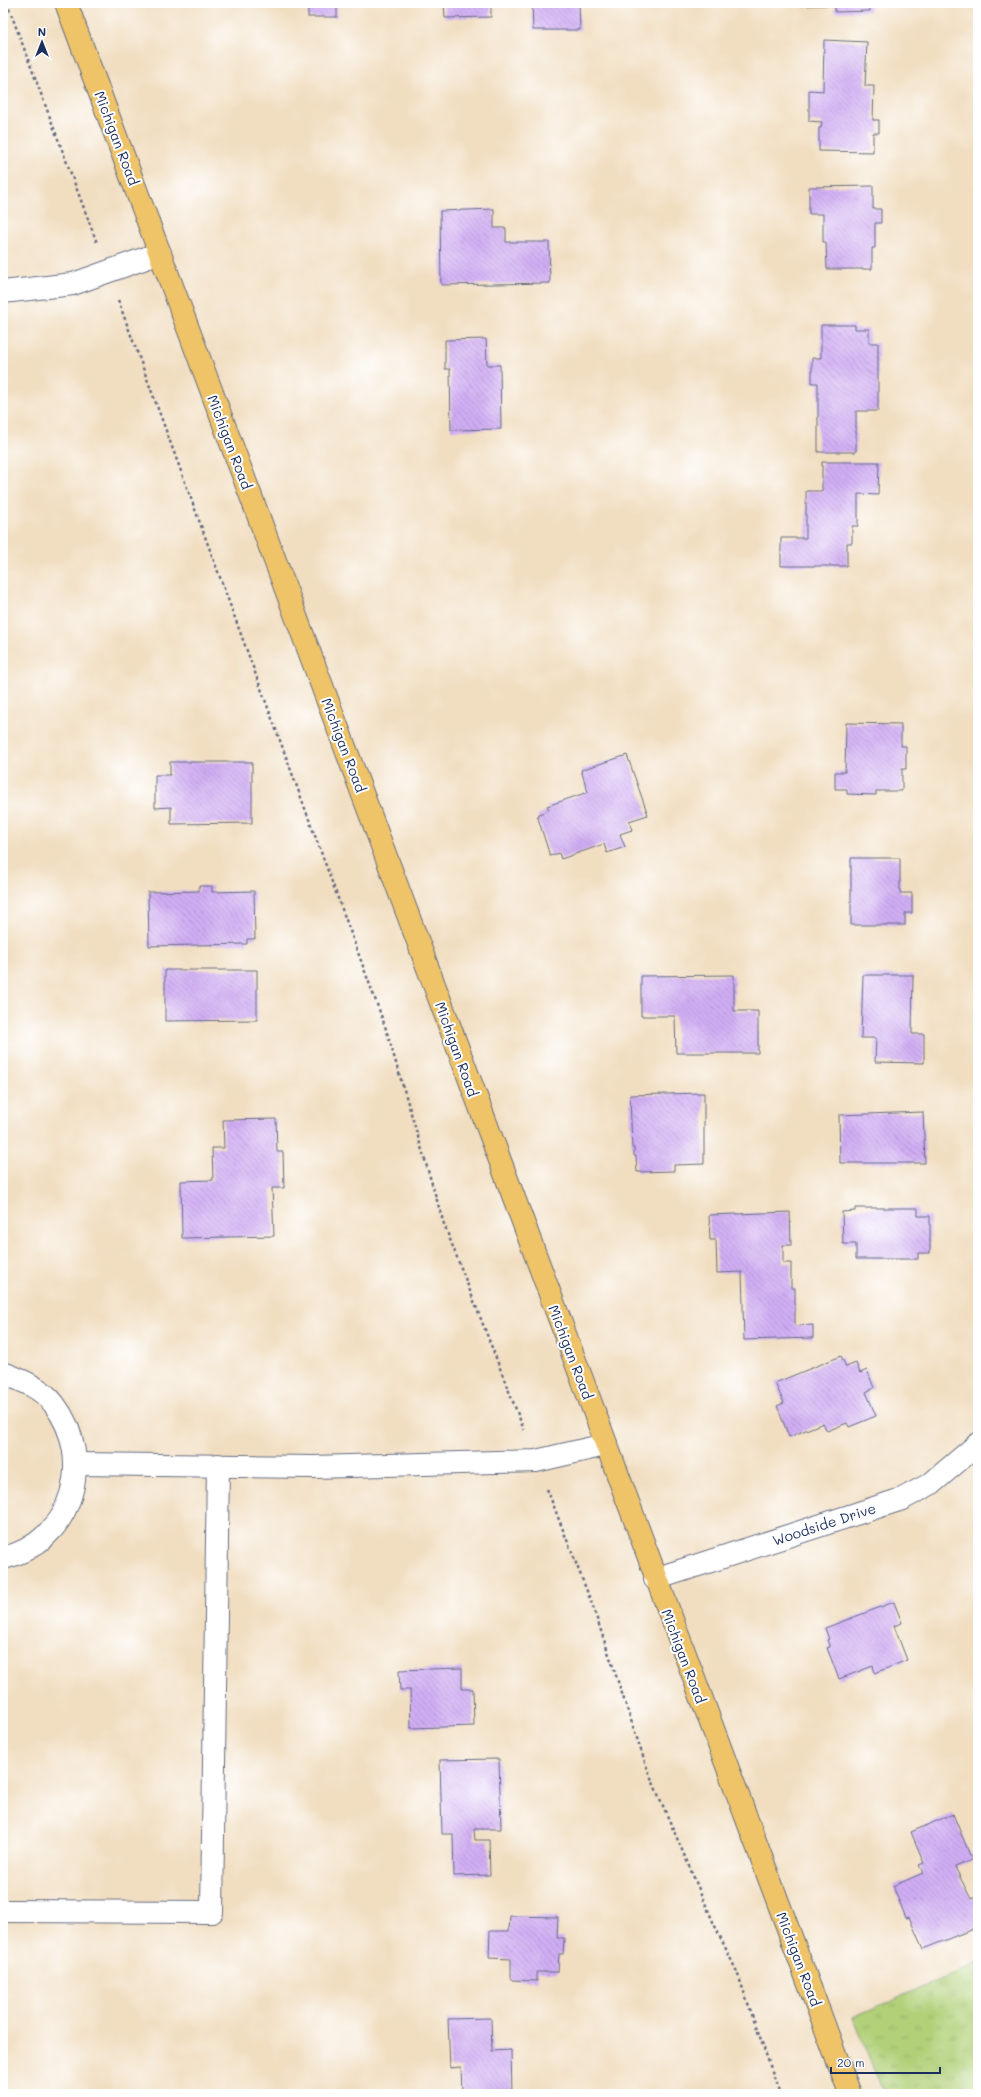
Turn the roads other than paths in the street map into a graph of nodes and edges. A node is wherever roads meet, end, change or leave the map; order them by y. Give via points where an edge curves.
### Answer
1 (66, 3) edge
2 (160, 253) junction
3 (3, 292) edge
4 (3, 1373) edge
5 (978, 1444) edge
6 (605, 1445) junction
7 (76, 1464) junction
8 (218, 1465) junction
9 (3, 1558) edge
10 (655, 1579) junction
11 (3, 1911) edge
12 (850, 2094) edge

1 - 2 main road, Michigan Road
2 - 3 street via 73,284
2 - 6 main road, Michigan Road
4 - 7 street via 29,1383 54,1404 70,1431
5 - 10 street, Woodside Drive via 932,1483 902,1499
6 - 8 street via 536,1461 313,1467
6 - 10 main road, Michigan Road
7 - 8 street
7 - 9 street via 73,1493 60,1519 40,1540 14,1555
8 - 11 street via 212,1912
10 - 12 main road, Michigan Road

